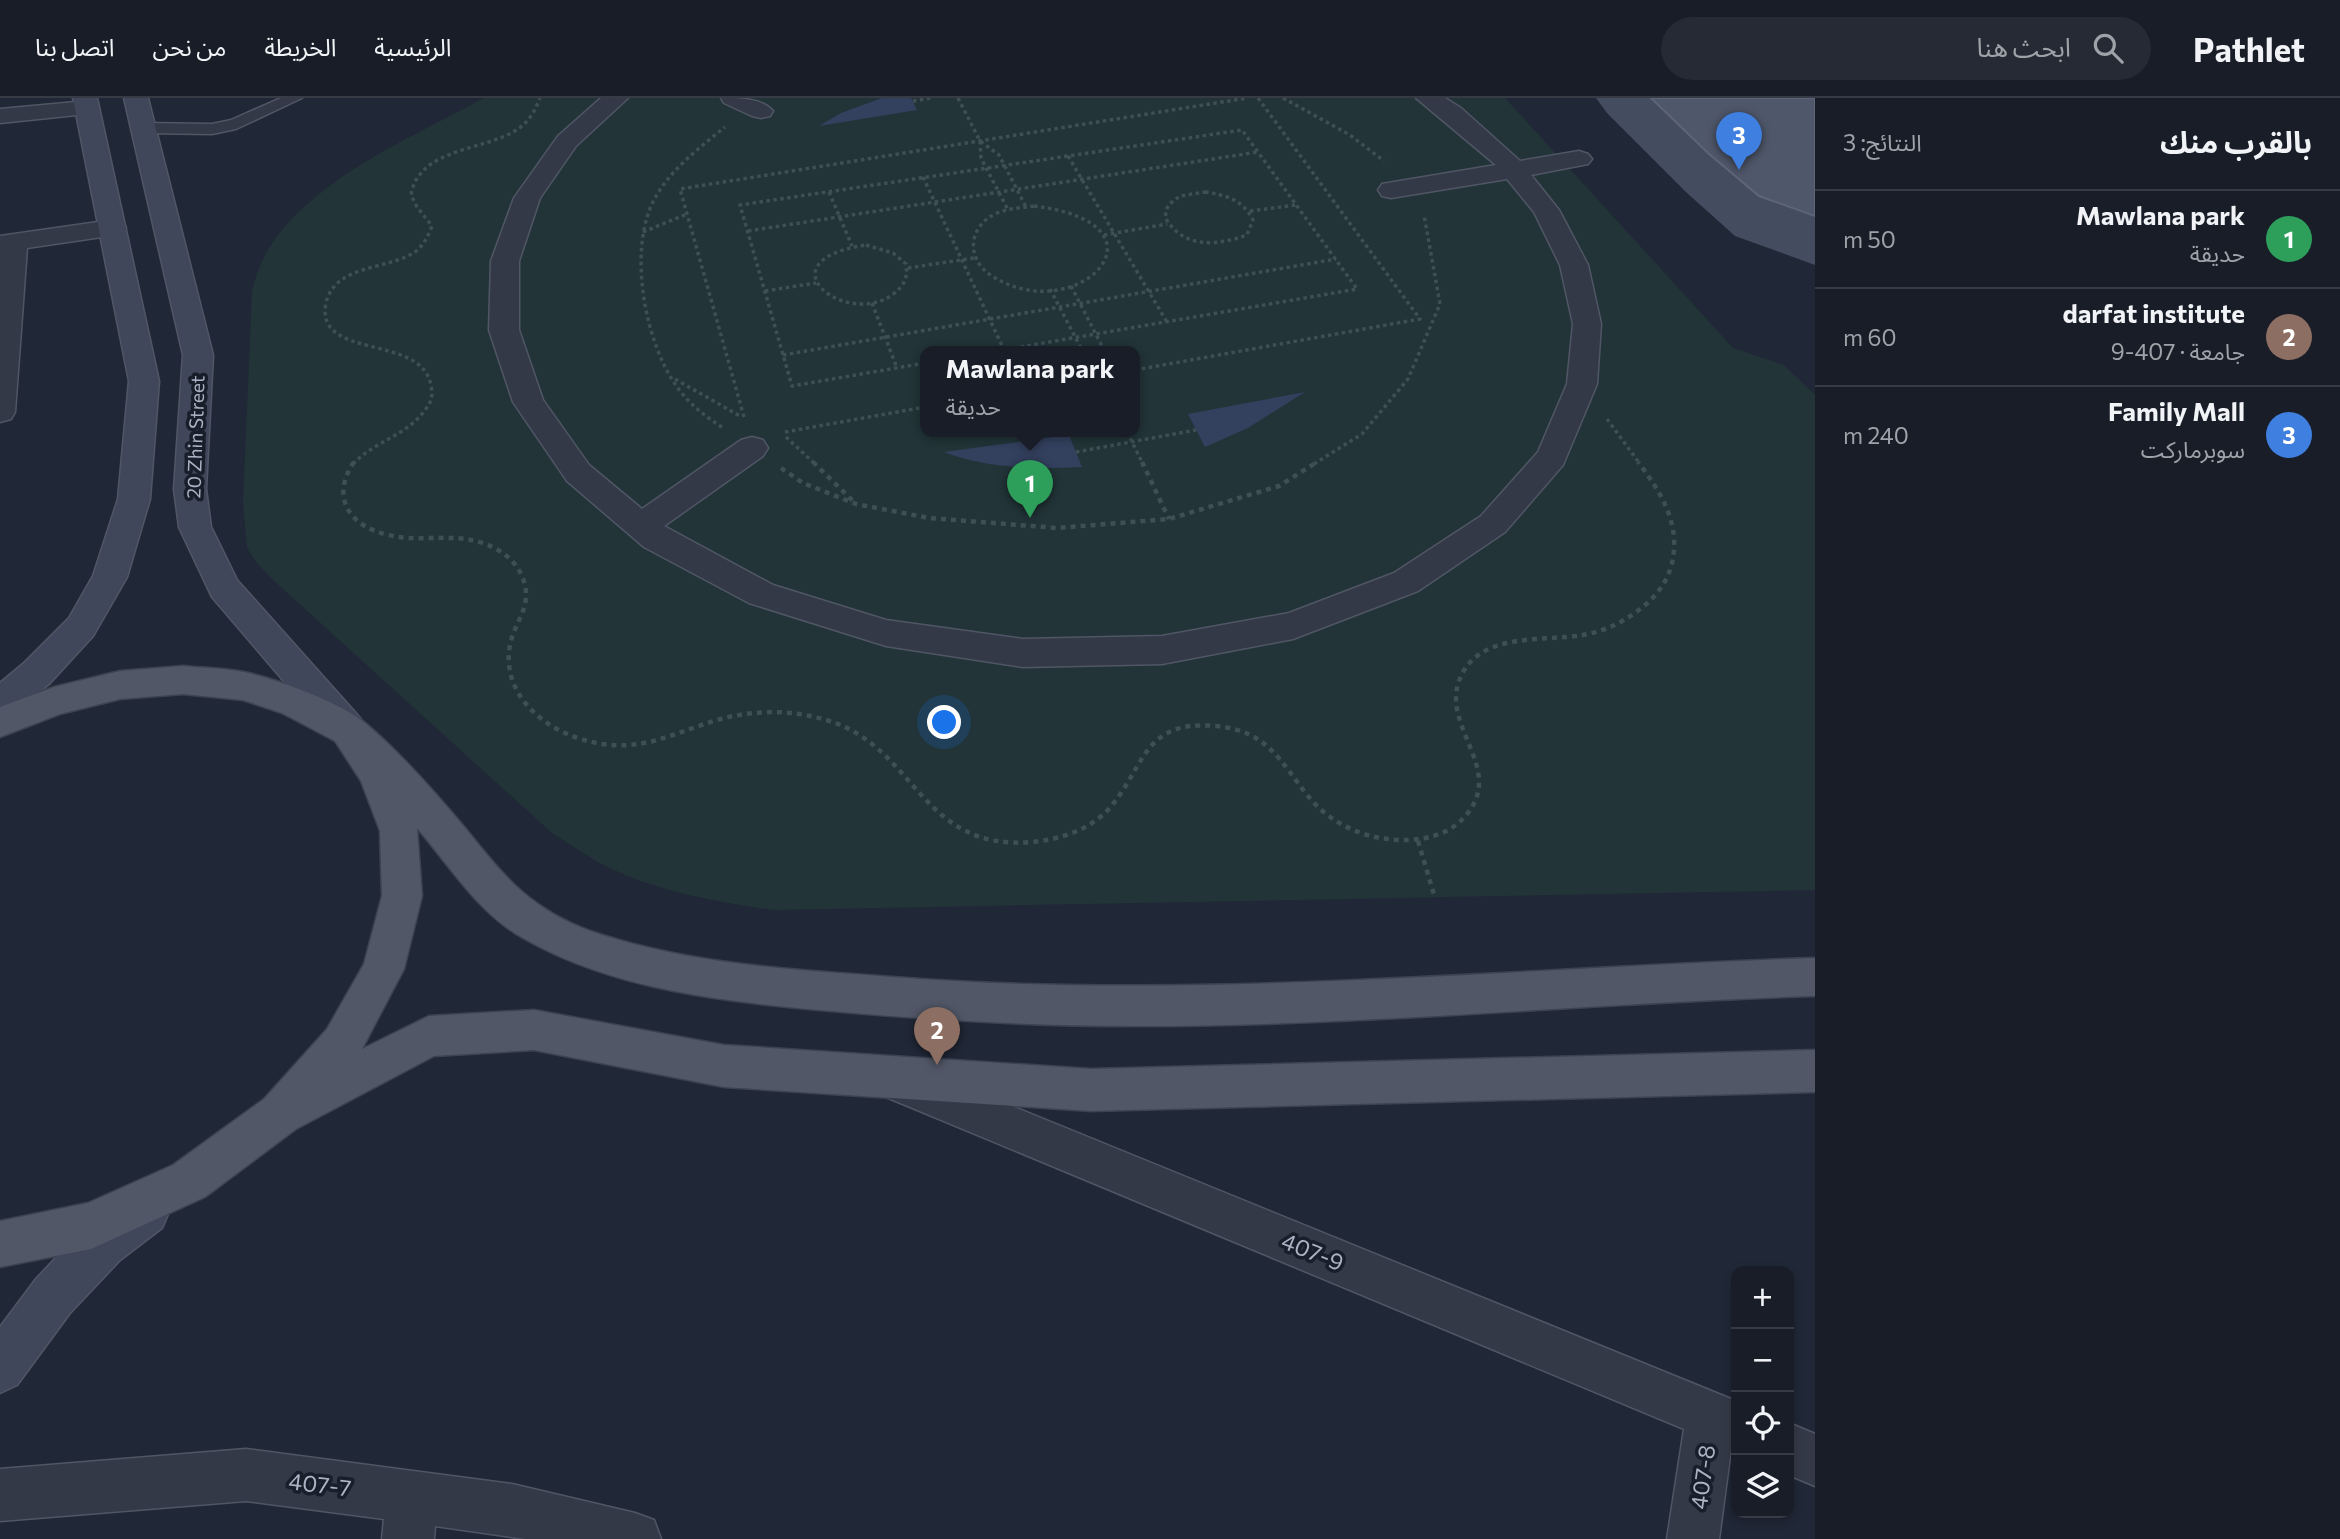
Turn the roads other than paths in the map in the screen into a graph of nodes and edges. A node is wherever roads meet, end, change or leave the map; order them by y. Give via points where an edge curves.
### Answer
1 (294, 98) edge
2 (616, 98) edge
3 (1428, 98) edge
4 (86, 103) edge
5 (139, 113) edge
6 (0, 116) edge
7 (1579, 159) dead end
8 (1514, 170) junction
9 (1401, 189) road end
10 (112, 228) junction
11 (7, 244) edge
12 (0, 412) edge
13 (752, 448) dead end
14 (641, 526) junction
15 (0, 703) edge
16 (0, 722) edge
17 (348, 730) junction
18 (1815, 976) edge
19 (1815, 1071) edge
20 (890, 1077) junction
21 (280, 1114) junction
22 (190, 1181) junction
23 (0, 1244) edge
24 (0, 1368) edge
25 (1723, 1421) edge
26 (1794, 1450) edge
27 (1815, 1461) edge
28 (0, 1495) edge
29 (410, 1518) edge
30 (635, 1539) edge
31 (1693, 1539) edge

1 - 5 lane via 236,124 212,129
2 - 14 street via 567,141 527,198 505,261 504,330 528,402 578,473
3 - 8 street via 1452,113
4 - 6 street
4 - 10 main road
5 - 17 main road, 20 Zhin Street via 198,355 190,489 195,527 224,588
7 - 8 street
8 - 9 street
8 - 14 street via 1546,210 1574,265 1587,324 1582,384 1552,457 1493,524 1406,583 1293,626 1162,650 1023,653 886,633 761,594
10 - 11 street
10 - 15 main road via 144,381 134,499 110,577 82,627
11 - 12 street
13 - 14 street
16 - 17 main road via 54,701 120,685 183,680 243,686 295,703
17 - 18 main road via 411,793 493,892 535,925 581,947 644,967 862,994 1045,1006 1224,1005
17 - 21 main road via 378,775 400,831 402,896 383,968 348,1032
19 - 20 main road via 1091,1090
20 - 21 main road via 724,1066 534,1030 429,1036
20 - 25 street, 407-9
21 - 22 main road
22 - 23 main road via 91,1226
22 - 24 main road via 103,1243 52,1296
25 - 31 street, 407-8
26 - 27 street
28 - 29 street, 407-7 via 246,1475
29 - 30 street, 407-7 via 512,1510

